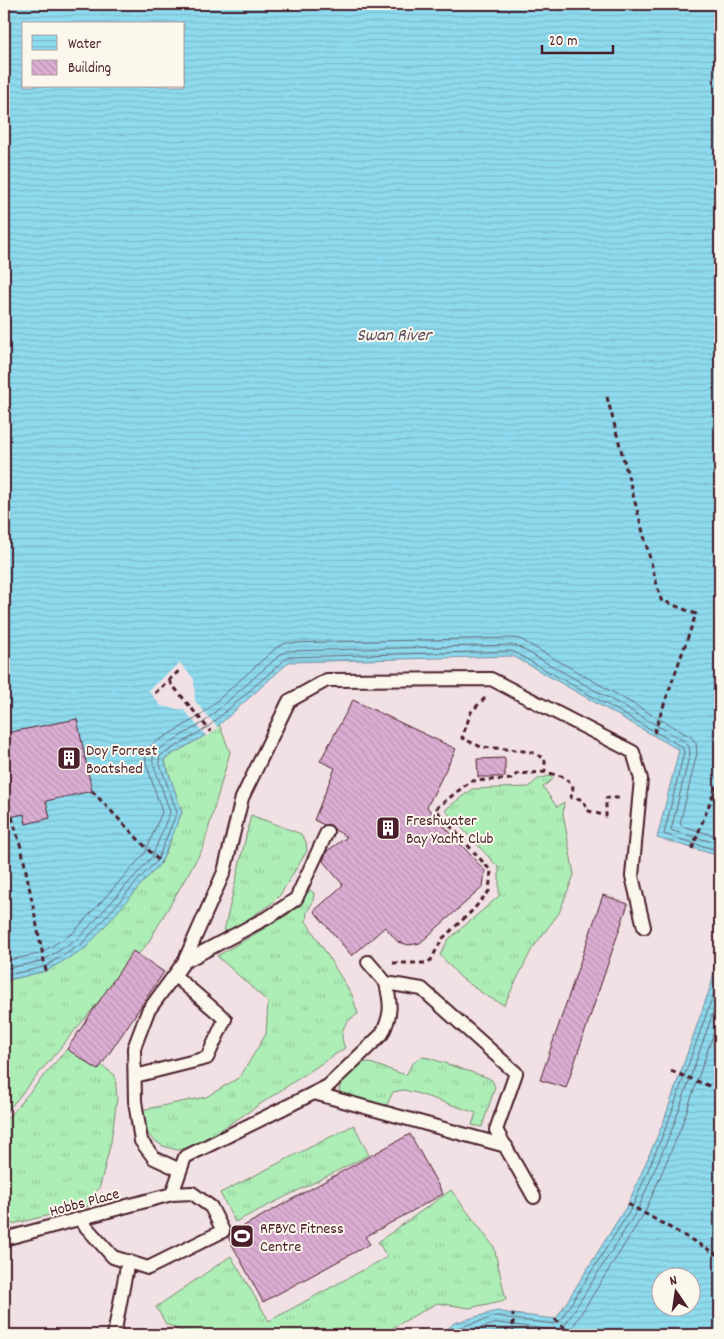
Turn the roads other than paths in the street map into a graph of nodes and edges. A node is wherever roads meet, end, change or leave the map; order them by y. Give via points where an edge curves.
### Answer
1 (327, 832) dead end
2 (644, 927) dead end
3 (184, 962) junction
4 (368, 962) dead end
5 (174, 976) junction
6 (386, 983) junction
7 (135, 1076) junction
8 (314, 1093) junction
9 (506, 1146) junction
10 (180, 1170) junction
11 (172, 1194) junction
12 (534, 1197) dead end
13 (79, 1219) junction
14 (4, 1239) edge
15 (128, 1261) junction
16 (114, 1335) edge

1 - 3 lane via 296,899
2 - 3 lane via 632,876 641,779 633,752 491,679 327,680 289,702 242,798 224,872
3 - 5 lane
4 - 6 lane
5 - 7 lane via 148,1011 134,1048
5 - 7 lane via 225,1019 207,1058
6 - 8 lane via 390,1011 382,1034 328,1086
6 - 9 lane via 422,989 516,1073 496,1130
7 - 10 lane via 134,1101 141,1140 154,1158
8 - 9 lane
8 - 10 lane via 184,1157
9 - 12 lane
10 - 11 lane
11 - 13 lane, Hobbs Place
11 - 15 lane, Hobbs Place via 192,1193 211,1207 224,1231 148,1268
13 - 14 lane, Hobbs Place
13 - 15 lane via 113,1257
15 - 16 lane

